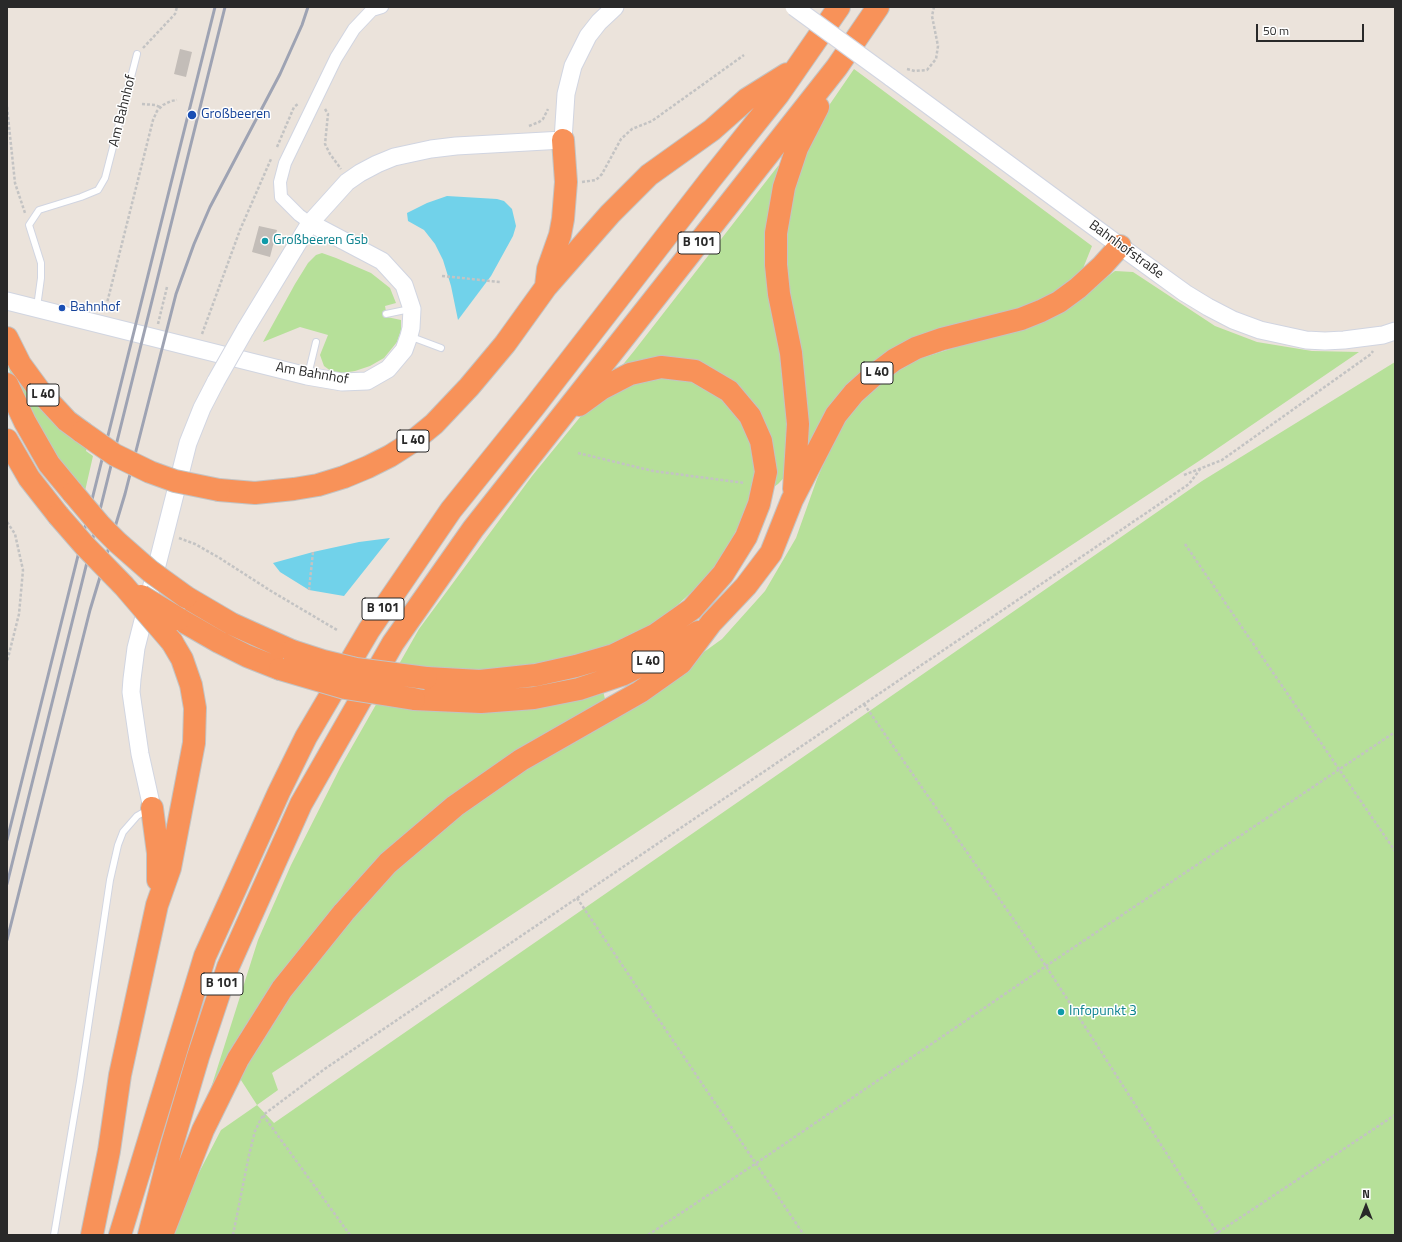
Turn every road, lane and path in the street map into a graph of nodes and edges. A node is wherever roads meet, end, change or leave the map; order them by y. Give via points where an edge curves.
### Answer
1 (177, 7) edge
2 (382, 7) edge
3 (615, 7) edge
4 (794, 7) edge
5 (839, 7) edge
6 (878, 7) edge
7 (934, 7) edge
8 (137, 54) joint
9 (744, 55) dead end
10 (837, 67) junction
11 (797, 68) junction
12 (896, 73) junction
13 (177, 100) dead end
14 (549, 102) dead end
15 (314, 103) junction
16 (142, 104) dead end
17 (7, 107) edge
18 (160, 107) junction
19 (524, 127) dead end
20 (563, 140) junction
21 (275, 150) dead end
22 (272, 158) dead end
23 (341, 169) dead end
24 (589, 182) dead end
25 (310, 223) junction
26 (29, 225) junction
27 (1120, 246) junction
28 (442, 276) dead end
29 (500, 282) dead end
30 (167, 287) dead end
31 (546, 287) junction
32 (7, 301) edge
33 (36, 309) junction
34 (412, 309) junction
35 (386, 314) dead end
36 (104, 317) dead end
37 (156, 330) dead end
38 (1389, 333) edge
39 (410, 336) junction
40 (200, 340) dead end
41 (316, 342) dead end
42 (10, 344) edge
43 (441, 348) dead end
44 (307, 376) junction
45 (7, 384) edge
46 (560, 418) junction
47 (7, 440) edge
48 (578, 453) dead end
49 (1201, 468) junction
50 (1184, 475) dead end
51 (763, 485) junction
52 (792, 500) junction
53 (7, 522) edge
54 (165, 533) junction
55 (1185, 544) dead end
56 (312, 552) dead end
57 (124, 586) junction
58 (309, 590) dead end
59 (711, 623) junction
60 (337, 630) dead end
61 (7, 662) edge
62 (864, 704) junction
63 (1395, 732) edge
64 (1339, 770) junction
65 (152, 808) junction
66 (1395, 851) edge
67 (577, 898) junction
68 (157, 905) junction
69 (1046, 966) junction
70 (263, 1115) junction
71 (1395, 1115) edge
72 (756, 1164) junction
73 (1218, 1234) edge
74 (54, 1235) edge
75 (92, 1235) edge
76 (120, 1235) edge
77 (149, 1235) edge
78 (162, 1235) edge
79 (233, 1235) edge
80 (350, 1235) edge
81 (648, 1235) edge
82 (804, 1235) edge
83 (1214, 1235) edge

1 - 8 path via 175,14
2 - 15 street, Am Bahnhof via 372,10 354,29 336,58
3 - 20 main road, L 40 via 588,36 574,66 566,94
4 - 12 main road, Bahnhofstraße, bridge
5 - 11 highway, B 101
6 - 10 highway, B 101
7 - 12 path via 932,16 938,46 936,59 927,70
8 - 26 lane, Am Bahnhof via 105,178 98,190 39,210
9 - 24 path via 652,121 632,129 621,139 602,174
10 - 46 highway, B 101
10 - 52 highway via 797,148 784,187 776,233 779,294 791,353 798,424
11 - 31 highway via 747,99 712,130 649,175 610,214
11 - 76 highway, B 101 via 451,510 368,630 306,737 204,956
12 - 27 main road, Bahnhofstraße
13 - 18 path
14 - 19 path via 543,118
15 - 21 path via 300,103 294,107
15 - 23 path via 323,106 328,114 325,144
15 - 25 street, Am Bahnhof via 285,163 280,182 281,197
16 - 18 path
17 - 26 path via 15,183
18 - 36 path via 151,126
20 - 25 main road via 456,146 394,157 347,182
20 - 31 highway, L 40 via 566,182 563,219 548,269
22 - 40 path via 240,230
25 - 34 main road, Am Bahnhof via 382,261 404,285
25 - 54 main road, bridge via 245,330 202,408 188,443
26 - 33 lane via 41,263
27 - 38 main road, Bahnhofstraße via 1208,308 1260,330 1306,340 1325,341
27 - 52 highway, L 40 via 1102,266 1059,302 1021,319 916,348 873,376 854,393 836,415
28 - 29 path
30 - 37 path
31 - 42 highway, L 40, bridge via 505,344 452,407 412,442 390,456 344,477 294,489 255,492 219,490 175,481 115,455 67,421 42,394 20,364
32 - 33 main road, Am Bahnhof
33 - 44 main road, Am Bahnhof
34 - 35 lane
34 - 39 main road, Am Bahnhof
38 - 49 path via 1371,354 1350,370 1222,460
39 - 43 lane
39 - 44 main road, Am Bahnhof via 404,350 388,369 368,381 342,382
41 - 44 lane
45 - 51 highway, bridge via 49,464 100,525 150,571 186,598 232,624 323,661 385,674 480,681 536,675 614,655 655,635 692,609 723,574 746,537 759,504
46 - 51 highway via 601,389 630,374 661,367 695,371 730,391 750,416 761,441 766,472
46 - 77 highway, B 101 via 473,529 393,643 301,804 228,967 191,1080
47 - 57 highway, L 40, bridge via 29,478 58,515
48 - 51 path via 653,471
49 - 50 path
49 - 62 path via 1189,484
52 - 59 highway, L 40 via 771,553 746,586
53 - 61 path via 15,534 23,570 19,614
54 - 60 path via 195,544
54 - 65 main road via 136,648 131,692 140,754
55 - 64 path
56 - 58 path
57 - 59 highway, L 40, bridge via 219,642 280,669 345,688 414,699 481,702 534,698 579,689 624,674 669,651
57 - 68 highway, bridge via 172,642 191,685 195,708 193,753 170,868
59 - 78 highway via 681,663 640,692 521,760 455,806 388,863 344,912 282,989 238,1059 204,1130
62 - 67 path
62 - 69 path
63 - 64 path
64 - 66 path
64 - 69 path
65 - 68 highway via 158,853
65 - 74 lane via 137,816 123,832 118,844 110,880
67 - 70 path via 326,1068
67 - 72 path
68 - 75 highway via 120,1075 109,1151
69 - 72 path
69 - 73 path
70 - 79 path via 255,1131 249,1155
70 - 80 path
71 - 73 path
72 - 81 path
72 - 82 path
73 - 83 path

